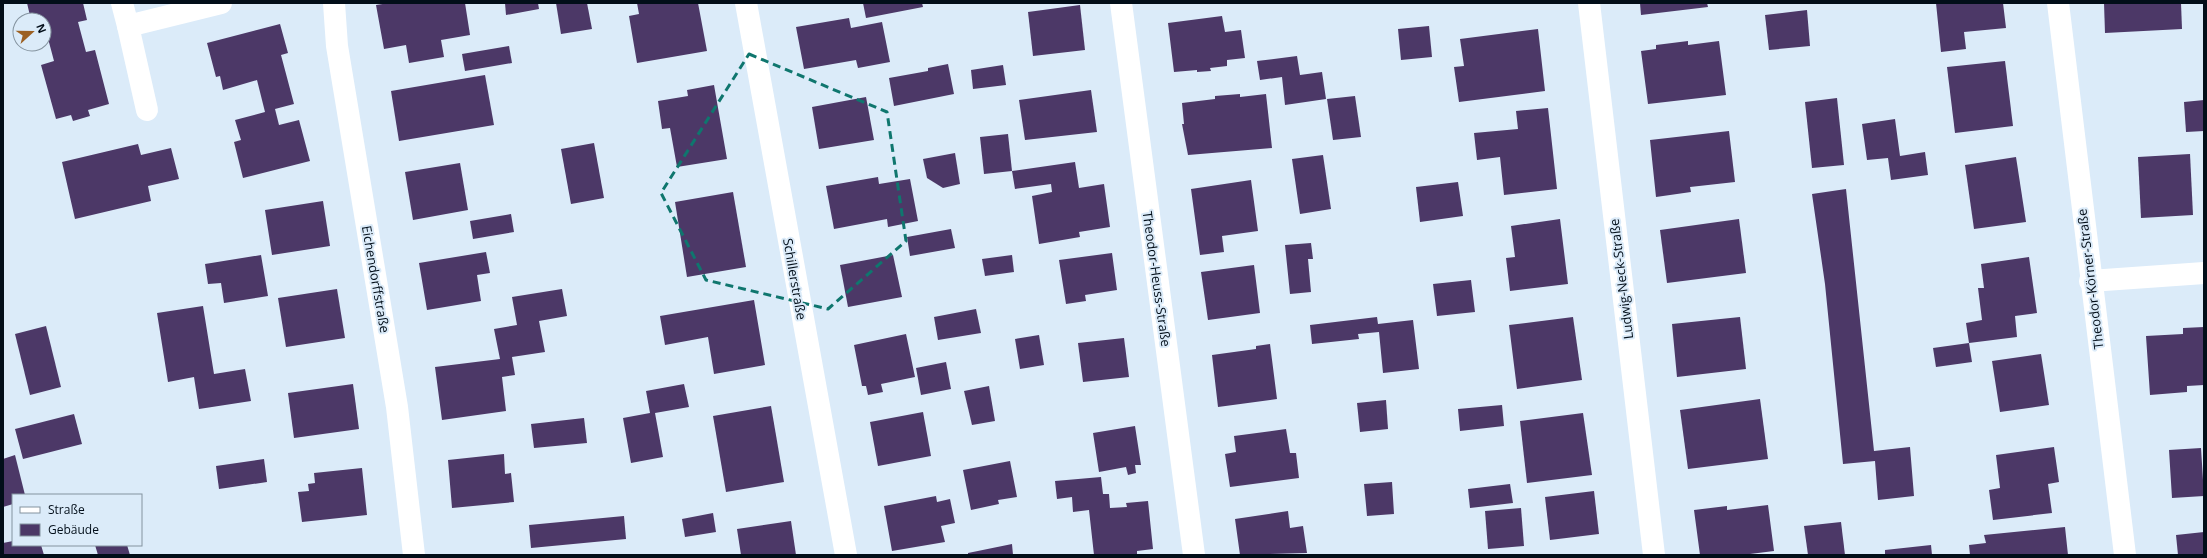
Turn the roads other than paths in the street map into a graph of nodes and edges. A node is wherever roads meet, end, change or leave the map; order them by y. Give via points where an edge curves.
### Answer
1 (122, 3) edge
2 (222, 3) edge
3 (334, 3) edge
4 (746, 3) edge
5 (1121, 3) edge
6 (1589, 3) edge
7 (2058, 3) edge
8 (128, 26) junction
9 (147, 110) dead end
10 (2204, 274) edge
11 (2090, 281) junction
12 (414, 555) edge
13 (846, 555) edge
14 (1194, 555) edge
15 (1654, 555) edge
16 (2125, 555) edge

1 - 8 street
2 - 8 street
3 - 12 street, Eichendorffstraße via 336,46 397,407
4 - 13 street, Schillerstraße
5 - 14 street, Theodor-Heuss-Straße
6 - 15 street, Ludwig-Neck-Straße
7 - 11 street, Theodor-Körner-Straße
8 - 9 street
10 - 11 street
11 - 16 street, Theodor-Körner-Straße

